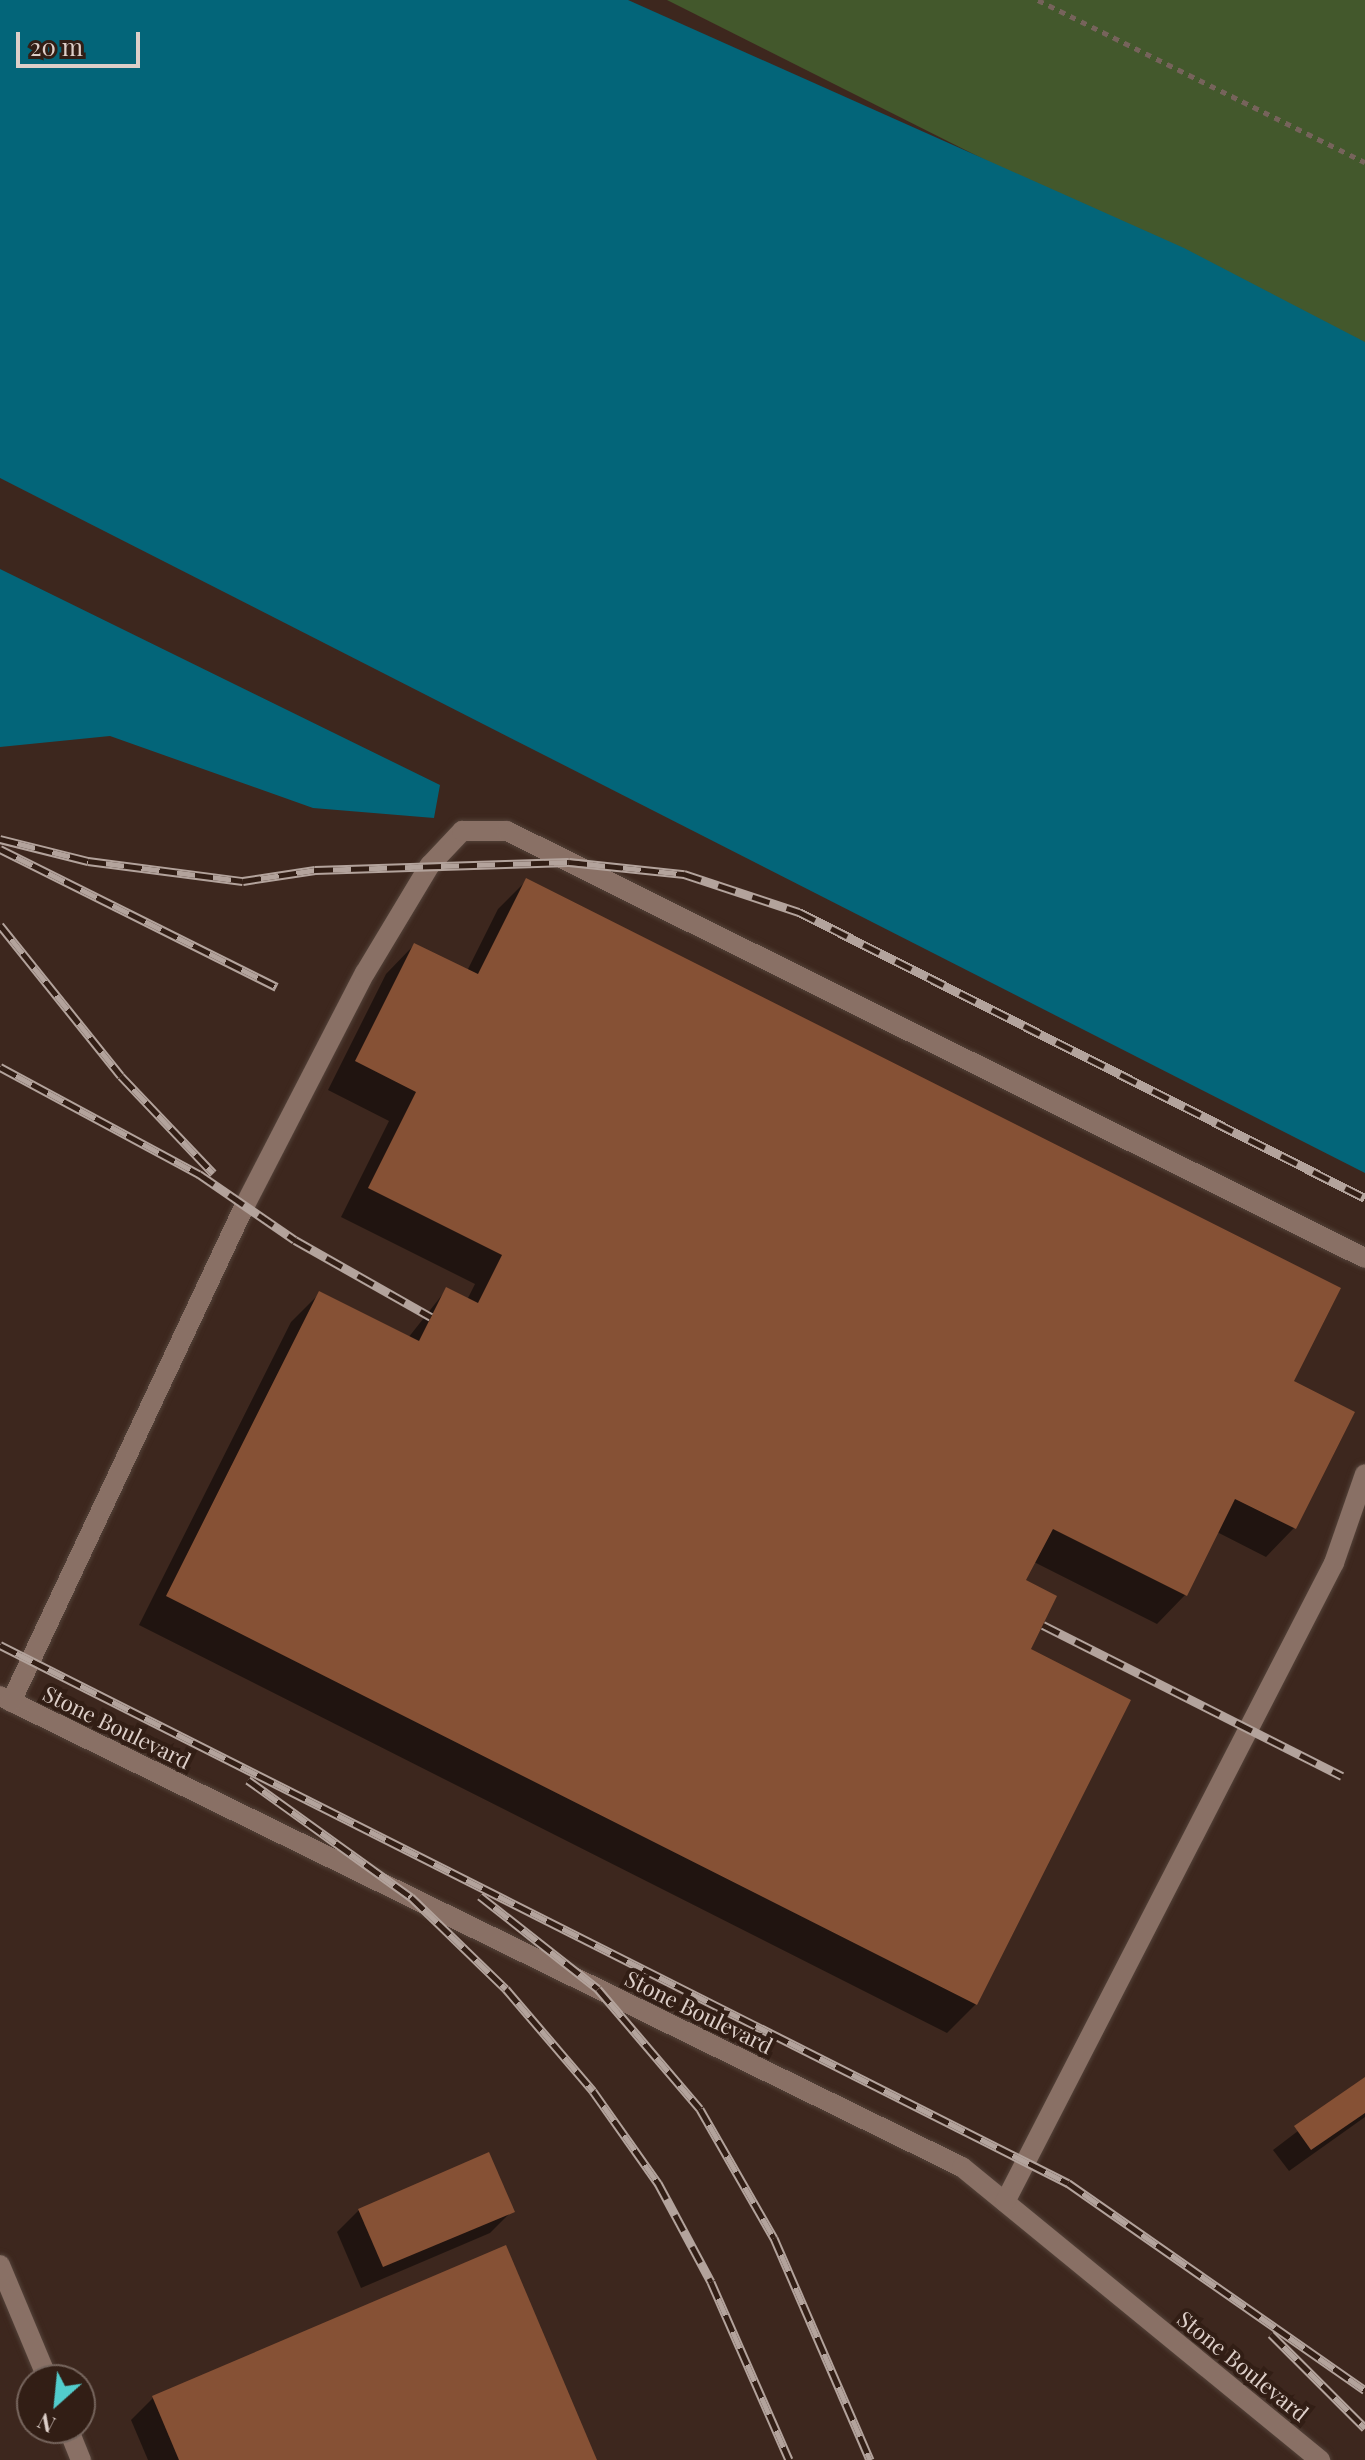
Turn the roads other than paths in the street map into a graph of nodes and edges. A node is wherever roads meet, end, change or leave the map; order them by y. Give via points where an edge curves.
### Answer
1 (1365, 1258) edge
2 (1365, 1474) edge
3 (6, 1699) edge
4 (1005, 2202) junction
5 (0, 2265) edge
6 (41, 2364) edge
7 (1320, 2460) edge

1 - 3 lane via 507,831 462,831 430,865 365,973 245,1205
2 - 4 lane via 1334,1563
3 - 4 lane, Stone Boulevard via 962,2167
4 - 7 lane, Stone Boulevard
5 - 6 lane

